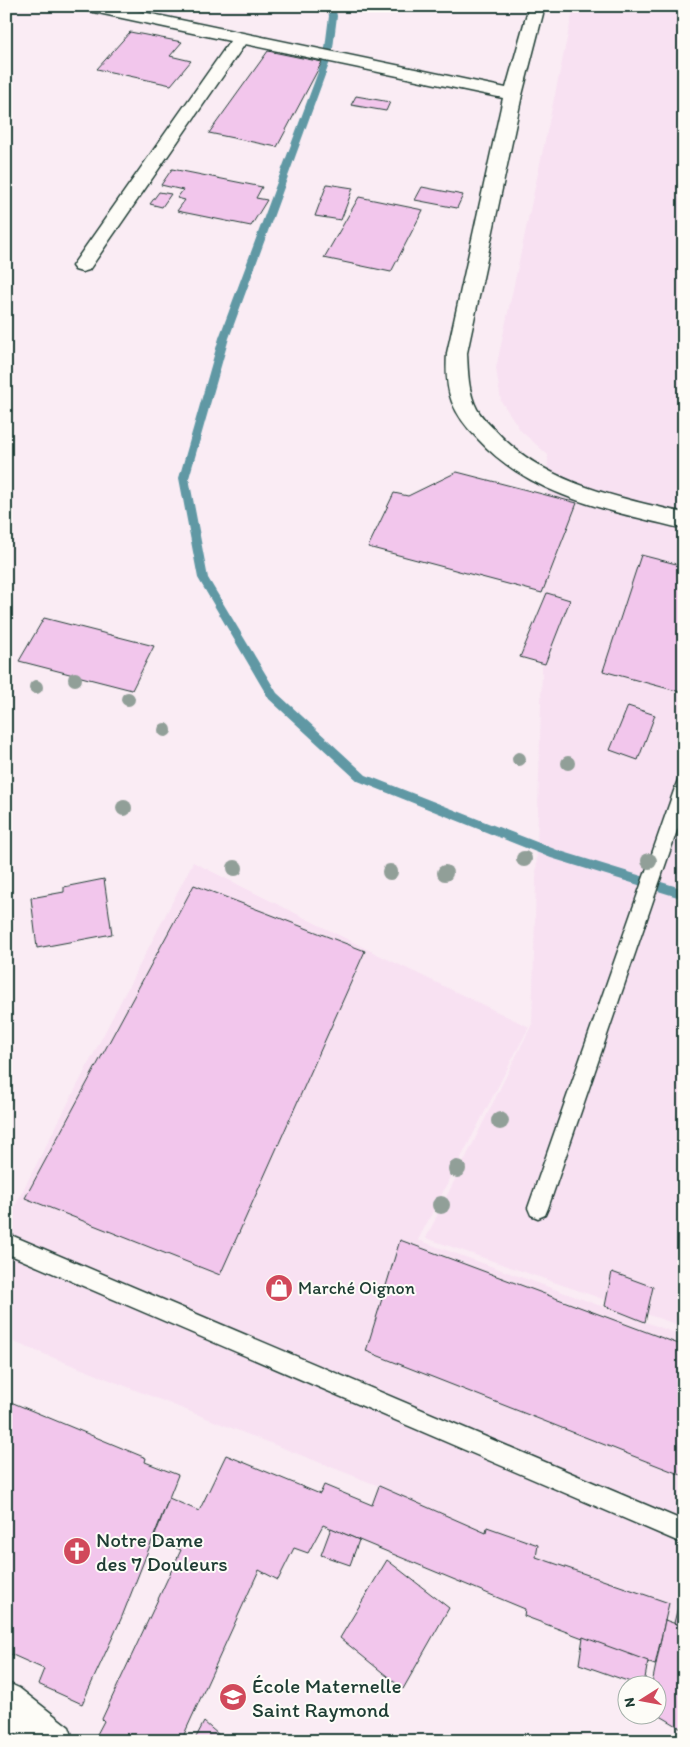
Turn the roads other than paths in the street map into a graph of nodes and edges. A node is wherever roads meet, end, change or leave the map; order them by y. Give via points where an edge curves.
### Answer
1 (89, 6) edge
2 (537, 6) edge
3 (241, 38) junction
4 (513, 95) junction
5 (82, 266) dead end
6 (684, 521) edge
7 (684, 784) edge
8 (538, 1208) dead end
9 (6, 1243) edge
10 (684, 1533) edge
11 (6, 1701) edge
12 (55, 1741) edge

1 - 3 street
2 - 4 street
3 - 4 street
3 - 5 street
4 - 6 street via 457,353 457,383 466,410 491,443 531,473 594,499
7 - 8 lane
9 - 10 lane
11 - 12 street

